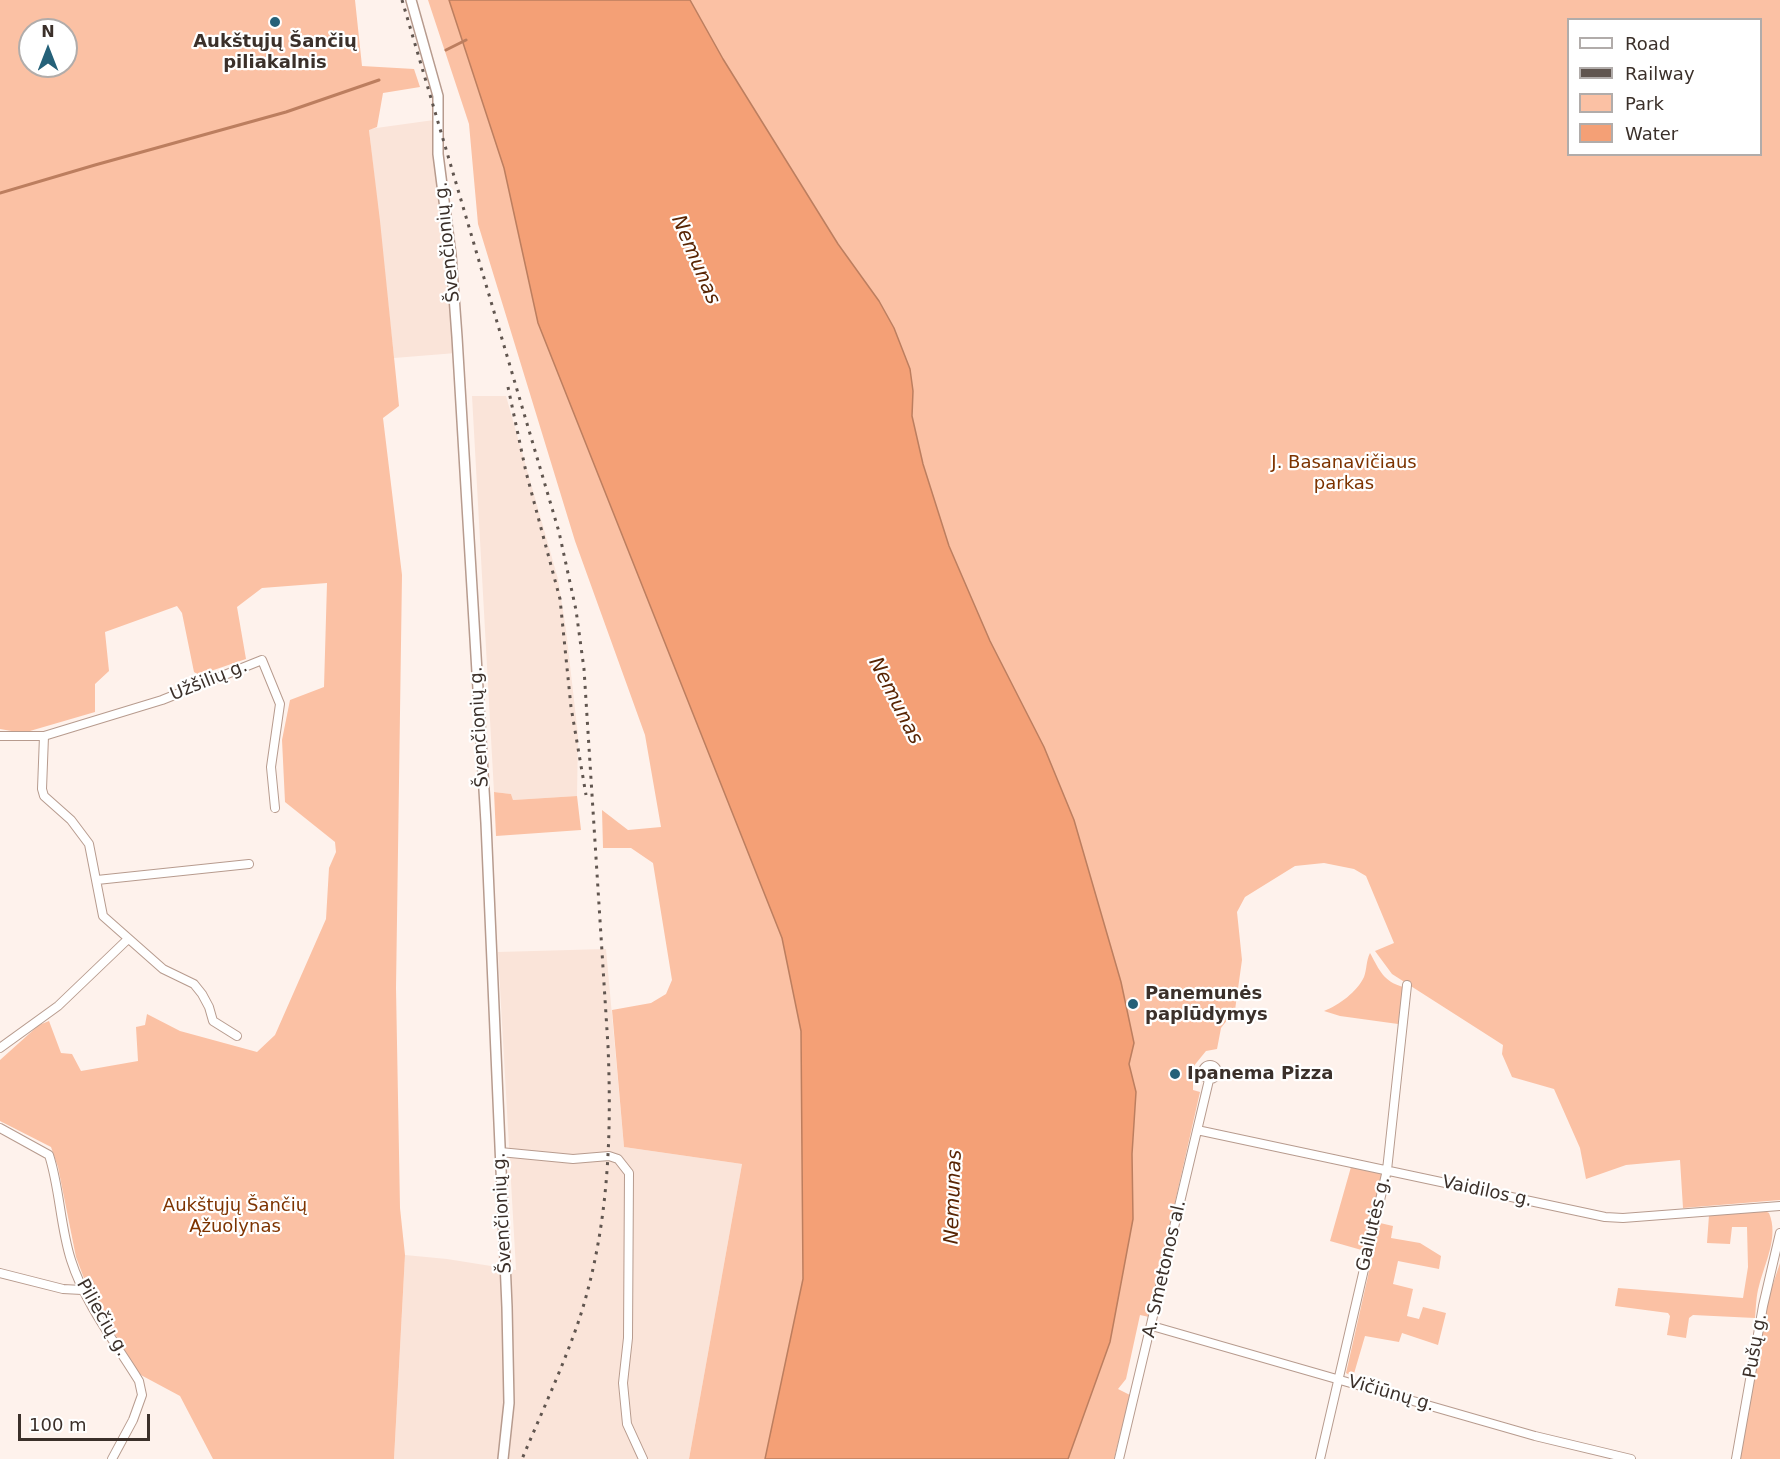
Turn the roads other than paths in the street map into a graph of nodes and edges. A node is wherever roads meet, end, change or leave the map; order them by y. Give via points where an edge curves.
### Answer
1 (411, 0) edge
2 (0, 736) edge
3 (44, 736) junction
4 (275, 808) dead end
5 (249, 864) dead end
6 (97, 880) junction
7 (128, 939) junction
8 (1407, 985) dead end
9 (237, 1036) dead end
10 (0, 1048) edge
11 (1209, 1080) dead end
12 (0, 1128) edge
13 (1197, 1130) junction
14 (500, 1152) junction
15 (1386, 1170) junction
16 (1780, 1206) edge
17 (1780, 1214) edge
18 (1780, 1233) edge
19 (0, 1274) edge
20 (82, 1290) junction
21 (1152, 1326) junction
22 (1340, 1379) junction
23 (112, 1459) edge
24 (503, 1459) edge
25 (643, 1459) edge
26 (1119, 1459) edge
27 (1320, 1459) edge
28 (1630, 1459) edge
29 (1736, 1459) edge

1 - 14 street, Švenčionių g. via 438,96 438,154 458,337
2 - 3 street, Užšilių g.
3 - 4 street, Užšilių g. via 162,700 262,660 280,704 271,767
3 - 6 street via 44,796 83,833
5 - 6 street
6 - 7 street via 103,916
7 - 9 street via 163,969 194,984 209,1006 213,1021
7 - 10 street via 58,1006
8 - 15 street, Gailutės g.
11 - 13 street, A. Smetonos al.
12 - 20 street, Piliečių g. via 49,1155 70,1257
13 - 15 street, Vaidilos g.
13 - 21 street, A. Smetonos al.
14 - 24 street, Švenčionių g. via 509,1384
14 - 25 street via 573,1158 609,1156 618,1159 629,1173 628,1338 622,1383 627,1424
15 - 16 street, Vaidilos g. via 1605,1217
15 - 22 street, Gailutės g.
16 - 17 street
18 - 29 street, Pušų g.
19 - 20 street
20 - 23 street, Piliečių g. via 139,1381 142,1395
21 - 22 street, Vičiūnų g.
21 - 26 street, A. Smetonos al.
22 - 27 street, Gailutės g.
22 - 28 street, Vičiūnų g. via 1535,1436

